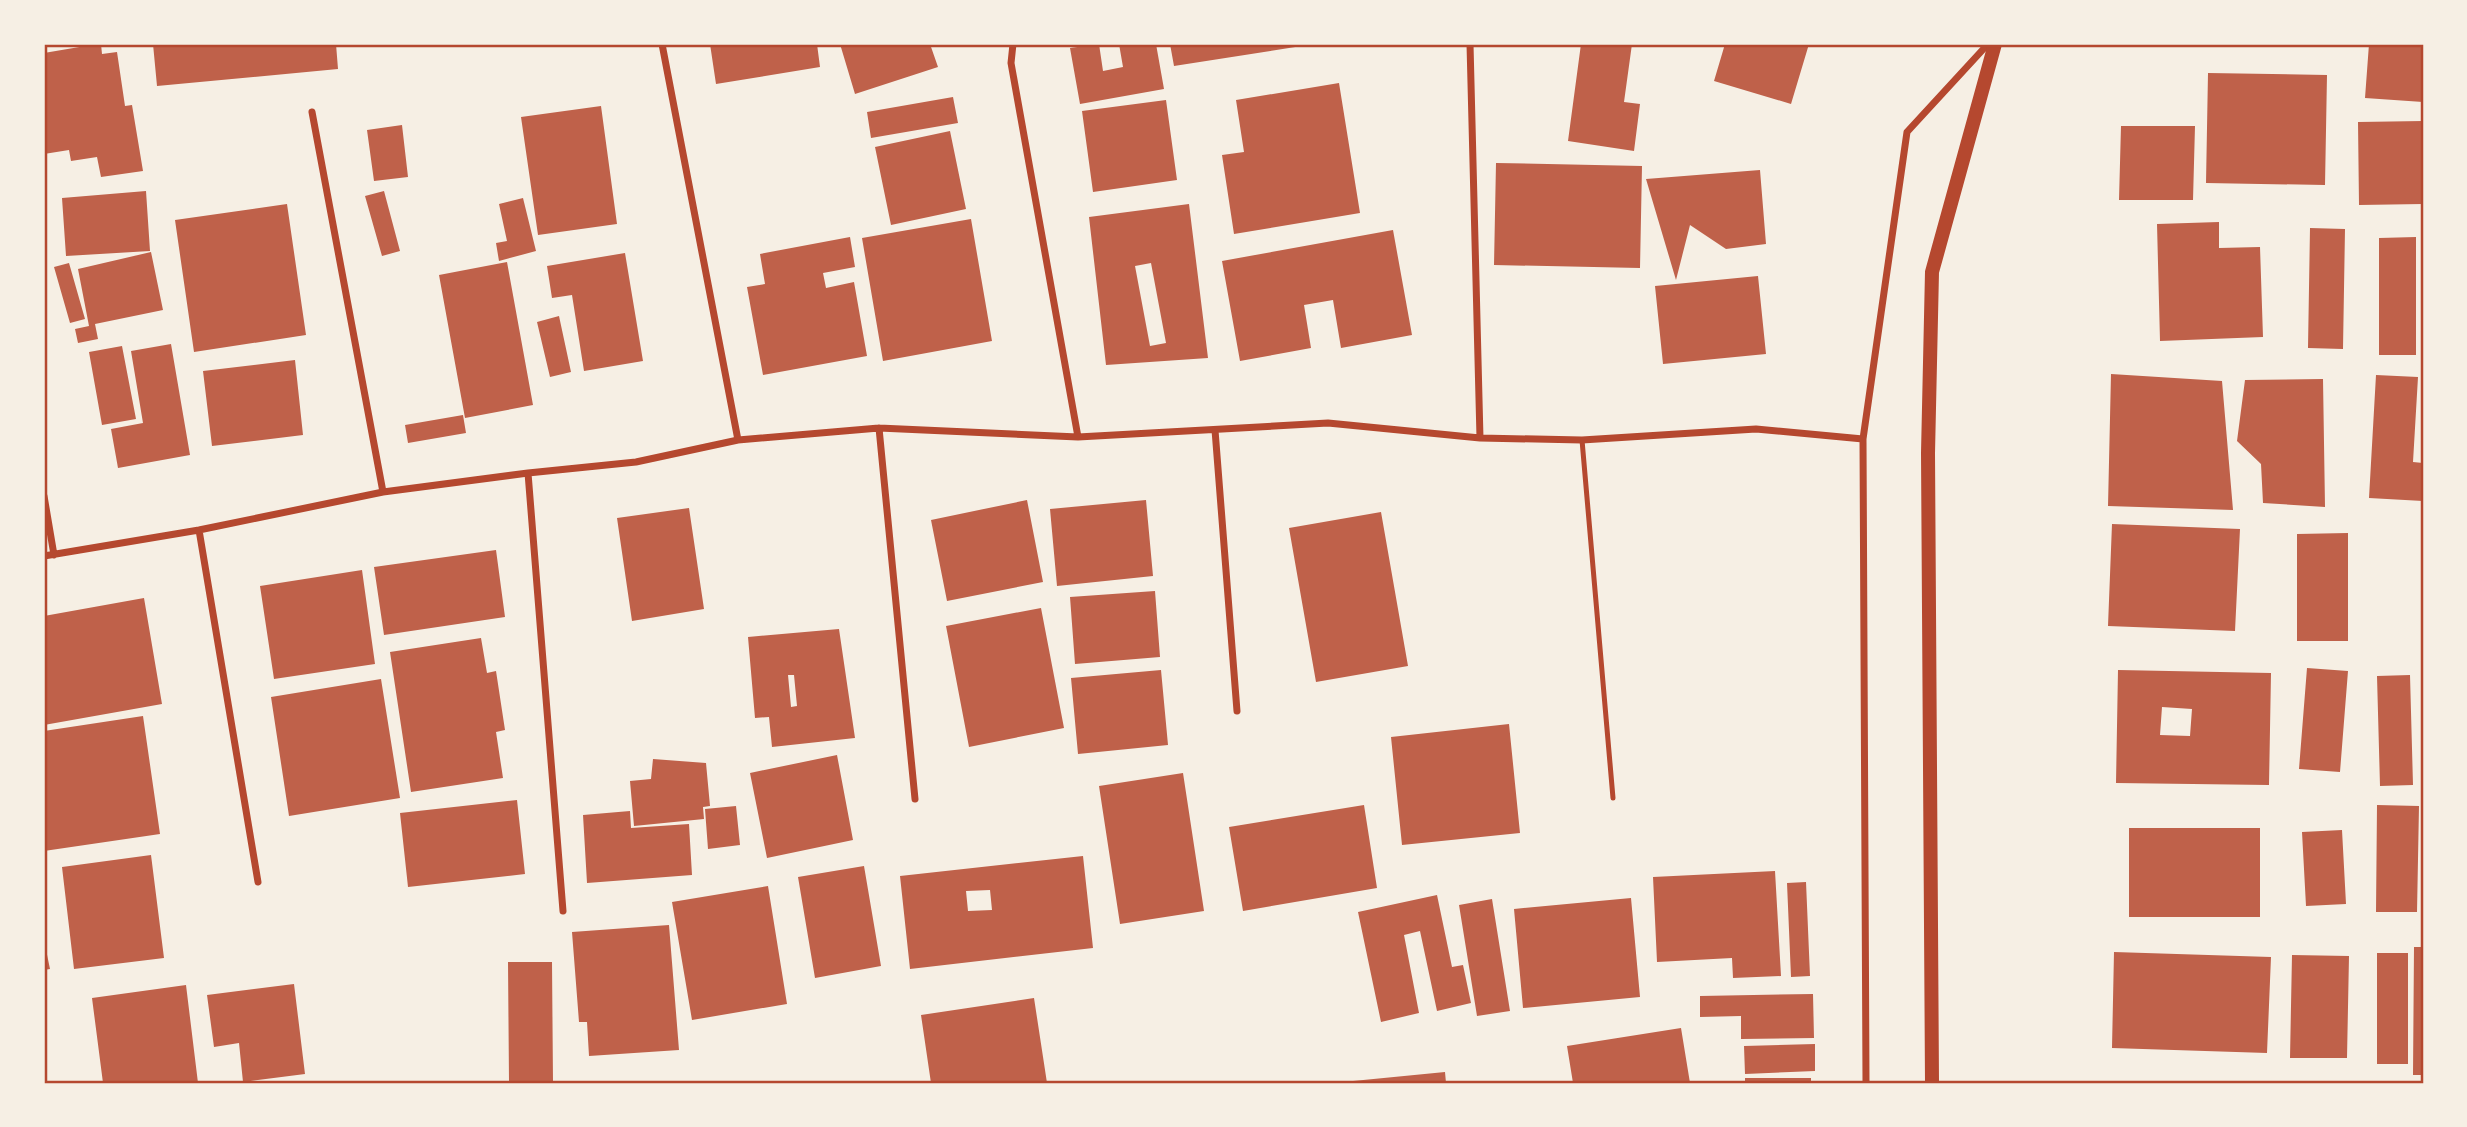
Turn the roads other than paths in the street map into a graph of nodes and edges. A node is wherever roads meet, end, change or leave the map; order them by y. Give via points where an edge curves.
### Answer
1 (662, 44) edge
2 (1013, 44) edge
3 (1471, 44) edge
4 (1988, 44) edge
5 (1995, 44) edge
6 (312, 112) dead end
7 (879, 428) junction
8 (1215, 430) junction
9 (1078, 437) junction
10 (1480, 438) junction
11 (1863, 439) junction
12 (738, 440) junction
13 (1582, 440) junction
14 (528, 473) junction
15 (383, 492) junction
16 (44, 496) edge
17 (199, 530) junction
18 (54, 555) junction
19 (44, 556) edge
20 (1237, 711) dead end
21 (1613, 798) dead end
22 (915, 799) dead end
23 (258, 881) dead end
24 (564, 911) dead end
25 (1867, 1083) edge
26 (1932, 1083) edge

1 - 12 street
2 - 9 street via 1011,63
3 - 10 street
4 - 11 street via 1907,132
5 - 26 main road via 1932,272 1928,453
6 - 15 street
7 - 9 street
7 - 12 street
7 - 22 street
8 - 9 street
8 - 10 street via 1328,423
8 - 20 street
10 - 13 street
11 - 13 street via 1756,429
11 - 25 street
12 - 14 street via 636,462
13 - 21 lane
14 - 15 street
14 - 24 street
15 - 17 street
16 - 18 street
17 - 18 street
17 - 23 street
18 - 19 street

